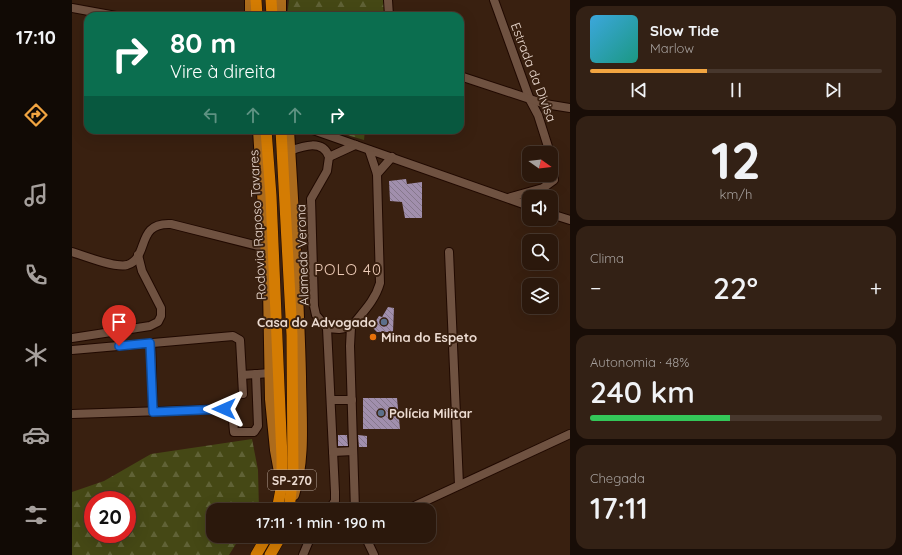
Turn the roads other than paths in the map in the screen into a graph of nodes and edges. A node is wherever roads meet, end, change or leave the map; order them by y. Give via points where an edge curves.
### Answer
1 (250, 0) edge
2 (256, 0) edge
3 (271, 0) edge
4 (281, 0) edge
5 (388, 0) edge
6 (494, 0) edge
7 (72, 8) edge
8 (94, 12) edge
9 (250, 12) edge
10 (257, 12) edge
11 (272, 12) edge
12 (281, 12) edge
13 (389, 12) edge
14 (464, 77) edge
15 (530, 100) junction
16 (570, 108) edge
17 (258, 134) edge
18 (266, 134) edge
19 (281, 134) edge
20 (289, 134) edge
21 (324, 134) edge
22 (355, 145) junction
23 (548, 146) edge
24 (369, 150) junction
25 (290, 151) junction
26 (329, 157) junction
27 (392, 157) junction
28 (377, 174) junction
29 (551, 182) edge
30 (508, 198) junction
31 (522, 203) edge
32 (558, 216) edge
33 (570, 220) edge
34 (266, 248) junction
35 (72, 252) edge
36 (449, 252) dead end
37 (138, 255) junction
38 (351, 327) junction
39 (327, 328) junction
40 (72, 338) edge
41 (150, 343) junction
42 (72, 350) edge
43 (270, 373) junction
44 (256, 374) junction
45 (242, 375) junction
46 (243, 394) dead end
47 (331, 400) junction
48 (352, 400) junction
49 (153, 412) junction
50 (72, 414) edge
51 (570, 434) edge
52 (353, 451) junction
53 (334, 452) junction
54 (282, 484) junction
55 (459, 485) junction
56 (278, 503) edge
57 (291, 503) edge
58 (292, 503) edge
59 (332, 503) edge
60 (355, 503) edge
61 (421, 503) edge
62 (262, 543) edge
63 (277, 543) edge
64 (308, 543) edge
65 (368, 543) edge
66 (256, 555) edge
67 (270, 555) edge
68 (303, 555) edge
69 (374, 555) edge

1 - 9 main road
2 - 10 highway
3 - 11 highway
4 - 12 main road
5 - 13 street
6 - 15 street, Estrada da Divisa
7 - 8 street
14 - 15 street
15 - 16 street
15 - 23 street, Estrada da Divisa via 538,115
17 - 34 main road
18 - 54 highway, Rodovia Raposo Tavares / SP-270 via 275,280
19 - 57 highway, SP-270 via 292,335 293,473
20 - 25 main road
21 - 22 street
22 - 24 street
22 - 26 street
24 - 27 street
24 - 28 street
25 - 26 street via 310,144 318,146
25 - 58 main road via 298,266 301,455
26 - 39 street, Alameda Verona via 327,171 312,199 314,306 316,316
27 - 28 street
27 - 30 street
28 - 38 street via 380,283 372,302
29 - 30 street via 543,188
30 - 31 street
32 - 33 street
34 - 37 street via 162,223 154,226 147,234
34 - 43 main road
35 - 37 street via 126,265 133,262
36 - 55 street
37 - 40 street via 142,271 161,308 158,322 150,326
38 - 39 street
38 - 48 street
39 - 47 street
41 - 42 street
41 - 45 street via 238,337
41 - 49 street
43 - 44 street
43 - 54 main road via 272,428
44 - 45 street
44 - 49 street via 258,426 254,432 234,432 231,413 224,409
45 - 46 street
47 - 48 street
47 - 53 street
48 - 52 street
49 - 50 street
51 - 55 street
52 - 53 street
52 - 60 street
53 - 59 street via 335,492
54 - 56 highway, Rodovia Raposo Tavares / SP-270
55 - 61 street
62 - 66 highway
63 - 67 highway
64 - 68 street
65 - 69 street

